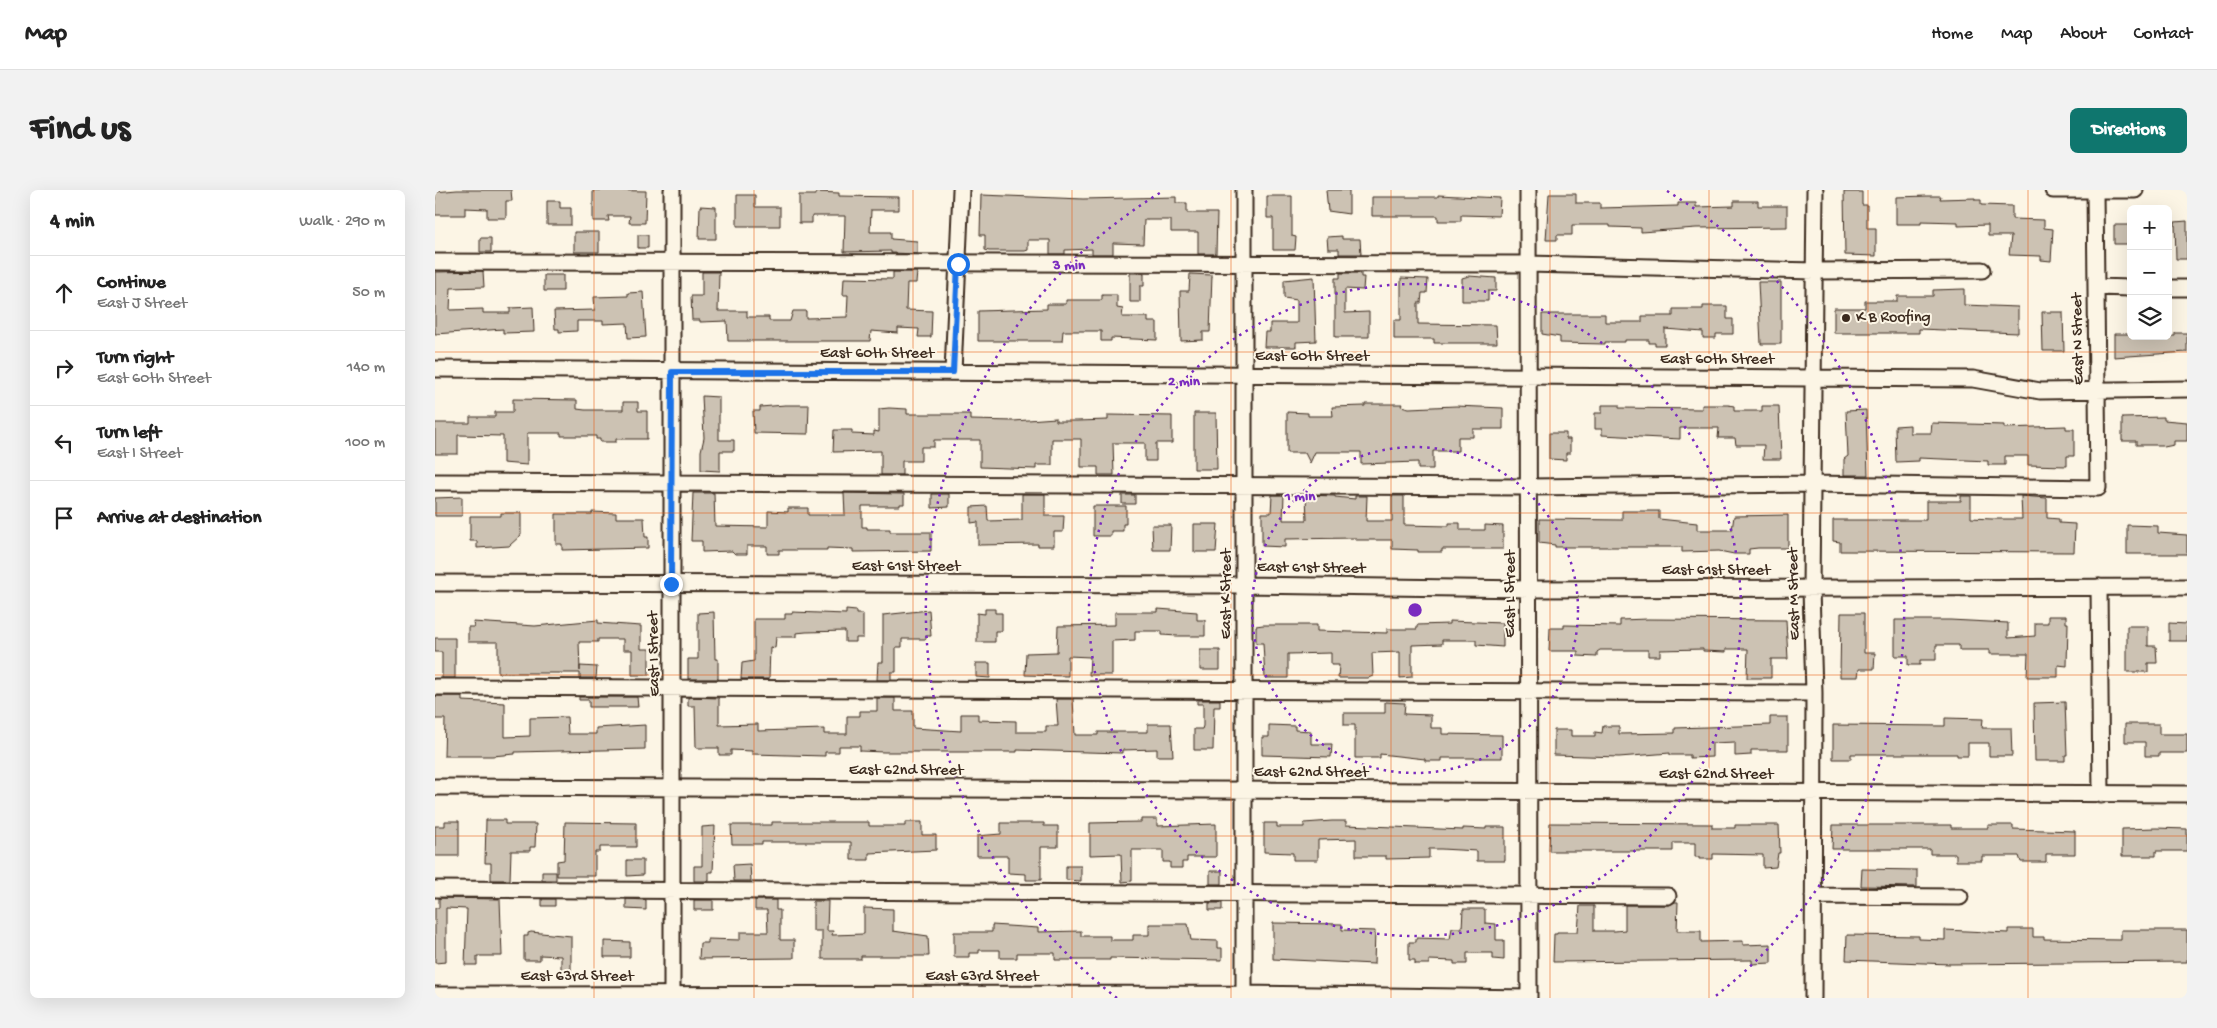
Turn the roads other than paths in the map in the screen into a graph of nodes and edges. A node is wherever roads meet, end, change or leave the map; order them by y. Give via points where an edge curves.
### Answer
1 (672, 190) edge
2 (961, 190) edge
3 (1244, 190) edge
4 (1528, 190) edge
5 (1815, 190) edge
6 (2053, 190) edge
7 (2090, 190) edge
8 (2095, 190) edge
9 (2135, 190) edge
10 (435, 262) edge
11 (672, 263) junction
12 (958, 264) junction
13 (1528, 264) junction
14 (1245, 265) junction
15 (1982, 270) dead end
16 (1815, 271) junction
17 (2096, 288) junction
18 (2127, 288) edge
19 (2172, 288) edge
20 (2187, 288) edge
21 (435, 369) edge
22 (672, 372) junction
23 (953, 372) junction
24 (1246, 374) junction
25 (1528, 376) junction
26 (1812, 378) junction
27 (2187, 389) edge
28 (2097, 390) junction
29 (435, 482) edge
30 (673, 484) junction
31 (1812, 484) junction
32 (1245, 486) junction
33 (1528, 487) junction
34 (435, 583) edge
35 (671, 584) junction
36 (1244, 585) junction
37 (2099, 587) junction
38 (2187, 587) edge
39 (1528, 589) junction
40 (1811, 589) junction
41 (435, 687) edge
42 (673, 688) junction
43 (1244, 690) junction
44 (1528, 692) junction
45 (1814, 693) junction
46 (435, 787) edge
47 (673, 788) junction
48 (1245, 790) junction
49 (1528, 792) junction
50 (1813, 792) junction
51 (2187, 794) edge
52 (2101, 795) junction
53 (435, 889) edge
54 (673, 891) junction
55 (1244, 894) junction
56 (1529, 895) junction
57 (1668, 896) dead end
58 (1813, 896) junction
59 (1960, 897) dead end
60 (435, 995) edge
61 (672, 996) edge
62 (958, 996) edge
63 (1244, 996) edge
64 (1529, 998) edge
65 (1813, 998) edge

1 - 11 street, East I Street
2 - 12 street
3 - 14 street, East K Street
4 - 13 street, East L Street
5 - 16 street, East M Street
6 - 7 street
7 - 8 street
8 - 9 street
8 - 17 street, East N Street
10 - 11 street
11 - 12 street
11 - 22 street, East I Street
12 - 14 street
12 - 23 street
13 - 14 street
13 - 16 street
13 - 25 street, East L Street
14 - 24 street, East K Street
15 - 16 street
16 - 26 street, East M Street
17 - 18 street
17 - 28 street, East N Street
19 - 20 street
21 - 22 street, East 60th Street
22 - 23 street, East 60th Street
22 - 30 street, East I Street
23 - 24 street, East 60th Street
24 - 25 street, East 60th Street
24 - 32 street, East K Street
25 - 26 street, East 60th Street
25 - 33 street, East L Street
26 - 28 street, East 60th Street via 1973,379 2040,391
26 - 31 street, East M Street
27 - 28 street, East 60th Street
28 - 31 street, East N Street via 2098,488
29 - 30 street
30 - 32 street
30 - 35 street, East I Street
31 - 33 street
31 - 40 street, East M Street
32 - 33 street
32 - 36 street, East K Street
33 - 39 street, East L Street
34 - 35 street, East 61st Street
35 - 36 street, East 61st Street
35 - 42 street, East I Street
36 - 39 street, East 61st Street
36 - 43 street, East K Street
37 - 38 street, East 61st Street
37 - 40 street, East 61st Street
37 - 52 street
39 - 40 street, East 61st Street
39 - 44 street, East L Street
40 - 45 street, East M Street
41 - 42 street
42 - 43 street
42 - 47 street, East I Street
43 - 44 street
43 - 48 street, East K Street
44 - 45 street
44 - 49 street, East L Street
45 - 50 street, East M Street
46 - 47 street, East 62nd Street
47 - 48 street, East 62nd Street
47 - 54 street, East I Street
48 - 49 street, East 62nd Street
48 - 55 street, East K Street
49 - 50 street, East 62nd Street
49 - 56 street, East L Street
50 - 52 street, East 62nd Street
50 - 58 street, East M Street
51 - 52 street, East 62nd Street
53 - 54 street
54 - 55 street
54 - 61 street, East I Street
55 - 56 street
55 - 63 street, East K Street
56 - 57 street
56 - 64 street, East L Street
58 - 59 street
58 - 65 street, East M Street
60 - 61 street, East 63rd Street
61 - 62 street, East 63rd Street
62 - 63 street, East 63rd Street
63 - 64 street, East 63rd Street

